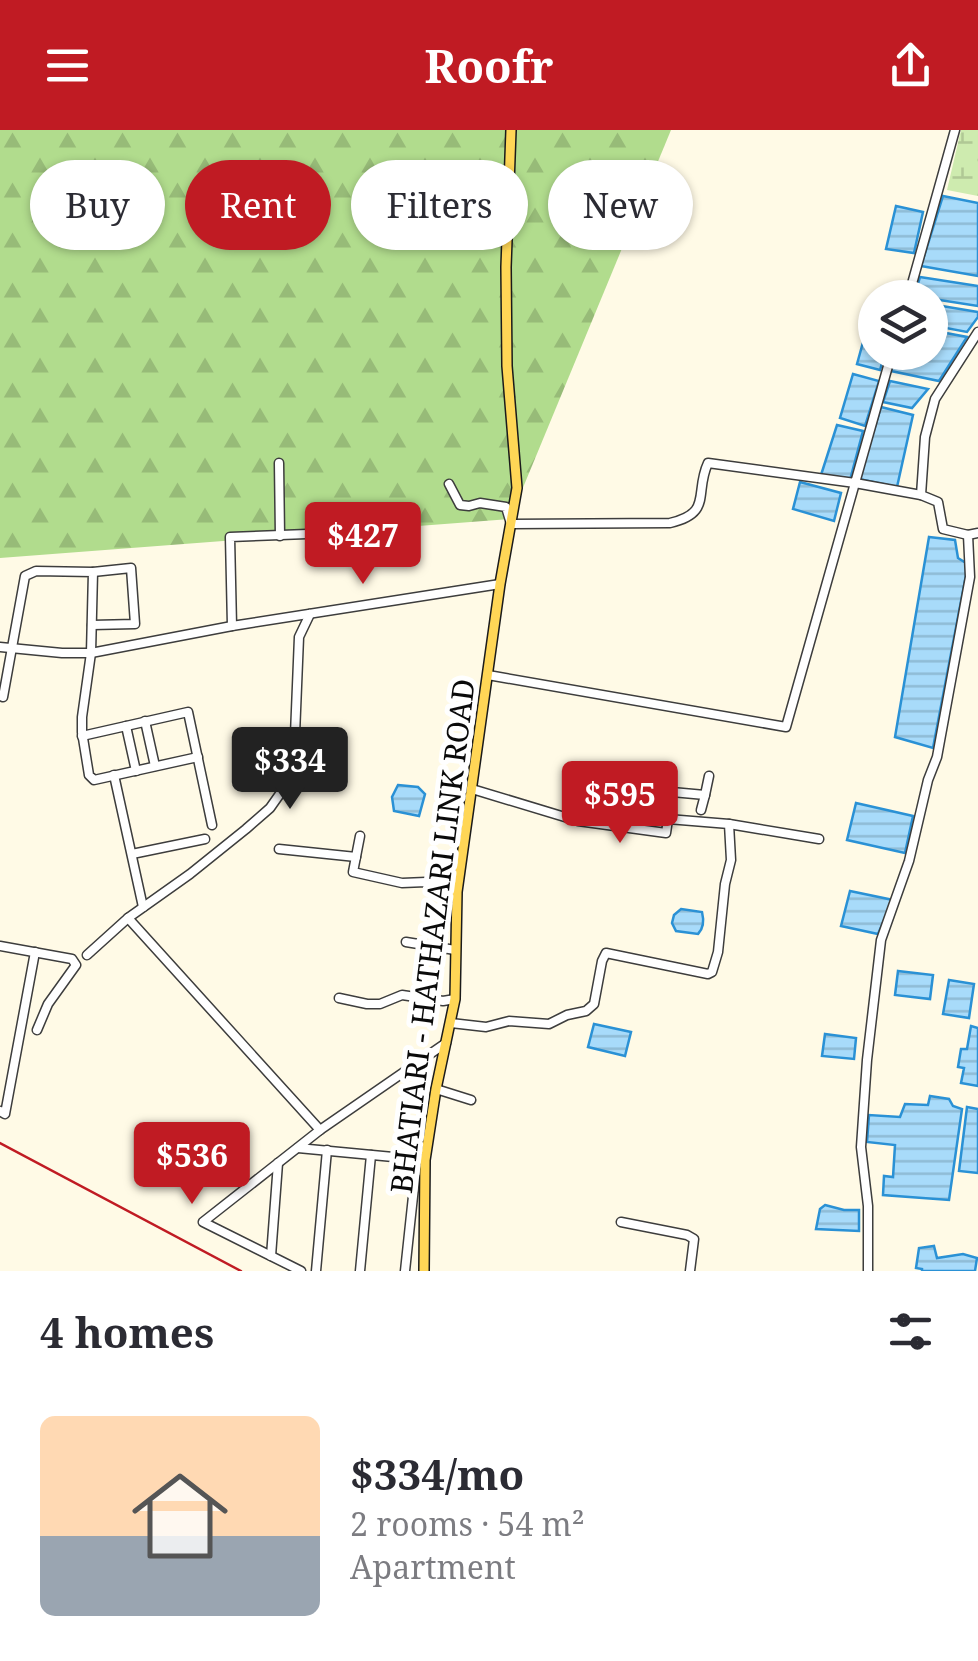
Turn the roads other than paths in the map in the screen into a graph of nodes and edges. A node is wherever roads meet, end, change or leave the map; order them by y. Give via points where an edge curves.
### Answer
1 (511, 130) edge
2 (954, 130) edge
3 (913, 280) edge
4 (978, 332) edge
5 (887, 370) edge
6 (280, 463) dead end
7 (856, 483) junction
8 (448, 484) dead end
9 (921, 496) junction
10 (511, 524) junction
11 (387, 531) dead end
12 (978, 532) edge
13 (968, 535) junction
14 (280, 536) junction
15 (93, 572) junction
16 (500, 584) junction
17 (310, 614) junction
18 (92, 624) junction
19 (232, 626) junction
20 (0, 647) edge
21 (11, 648) junction
22 (91, 652) junction
23 (488, 675) junction
24 (3, 697) dead end
25 (146, 722) junction
26 (126, 726) junction
27 (82, 736) junction
28 (198, 757) junction
29 (155, 766) junction
30 (136, 771) junction
31 (114, 775) junction
32 (709, 776) dead end
33 (665, 786) dead end
34 (472, 789) junction
35 (705, 795) junction
36 (701, 810) dead end
37 (668, 818) junction
38 (729, 824) junction
39 (212, 825) dead end
40 (620, 828) junction
41 (360, 836) dead end
42 (205, 839) dead end
43 (819, 839) dead end
44 (279, 850) dead end
45 (132, 854) junction
46 (356, 856) junction
47 (457, 888) junction
48 (143, 907) junction
49 (128, 918) junction
50 (406, 942) dead end
51 (0, 946) edge
52 (456, 950) junction
53 (35, 952) junction
54 (87, 955) dead end
55 (339, 998) dead end
56 (456, 999) junction
57 (451, 1023) junction
58 (37, 1030) dead end
59 (446, 1043) junction
60 (436, 1089) junction
61 (471, 1100) dead end
62 (0, 1111) edge
63 (320, 1130) junction
64 (298, 1148) junction
65 (327, 1150) junction
66 (372, 1155) junction
67 (421, 1160) junction
68 (278, 1163) junction
69 (621, 1222) dead end
70 (271, 1256) junction
71 (301, 1271) edge
72 (316, 1271) edge
73 (360, 1271) edge
74 (405, 1271) edge
75 (424, 1271) edge
76 (690, 1271) edge
77 (868, 1271) edge

1 - 10 main road, BHATIARI - HATHAZARI LINK ROAD via 507,366 518,488
2 - 3 street
4 - 9 street via 934,399
5 - 7 street
6 - 14 street
7 - 9 street
7 - 10 street via 708,463 701,498 686,519
7 - 23 street via 786,727
8 - 10 street via 460,504 506,507
9 - 13 street via 938,502 943,530
10 - 16 main road, BHATIARI - HATHAZARI LINK ROAD
11 - 14 street
12 - 13 street
13 - 77 street via 970,577 937,757 881,940 861,1147
14 - 19 street via 230,537
15 - 18 street
15 - 18 street via 130,568 135,624
15 - 21 street via 36,570 26,576
16 - 17 street
16 - 23 main road, BHATIARI - HATHAZARI LINK ROAD
17 - 19 street
17 - 48 street via 298,637 289,781 246,829
18 - 22 street
19 - 22 street
20 - 21 street
21 - 22 street
21 - 24 street
22 - 27 street
23 - 34 main road, BHATIARI - HATHAZARI LINK ROAD
25 - 26 street
25 - 28 street via 188,712
25 - 29 street
26 - 27 street
26 - 30 street
27 - 31 street via 91,778
28 - 29 street
28 - 39 street
29 - 30 street
30 - 31 street
31 - 45 street
32 - 35 street
33 - 40 street via 631,781
34 - 40 street
34 - 47 main road, BHATIARI - HATHAZARI LINK ROAD
35 - 36 street
35 - 37 street via 672,792
37 - 38 street
37 - 40 street via 666,833
38 - 43 street
38 - 57 street via 731,860 712,972 606,954 594,1004 586,1011 549,1024
41 - 46 street
42 - 45 street
44 - 46 street
45 - 48 street
46 - 47 street via 353,872
47 - 52 main road, BHATIARI - HATHAZARI LINK ROAD
48 - 49 street
49 - 54 street
49 - 63 street
50 - 52 street
51 - 53 street
52 - 56 main road, BHATIARI - HATHAZARI LINK ROAD
53 - 58 street via 76,965
53 - 62 street via 5,1114
55 - 56 street via 367,1004 402,995
56 - 57 main road, BHATIARI - HATHAZARI LINK ROAD
57 - 59 main road, BHATIARI - HATHAZARI LINK ROAD
59 - 60 main road, BHATIARI - HATHAZARI LINK ROAD
59 - 63 street
60 - 61 street
60 - 67 main road, BHATIARI - HATHAZARI LINK ROAD
63 - 64 street
64 - 65 street
64 - 68 street
65 - 66 street
65 - 72 street
66 - 67 street
66 - 73 street
67 - 74 street
67 - 75 main road, BHATIARI - HATHAZARI LINK ROAD
68 - 70 street
68 - 70 street via 203,1222
69 - 76 street via 694,1239
70 - 71 street

